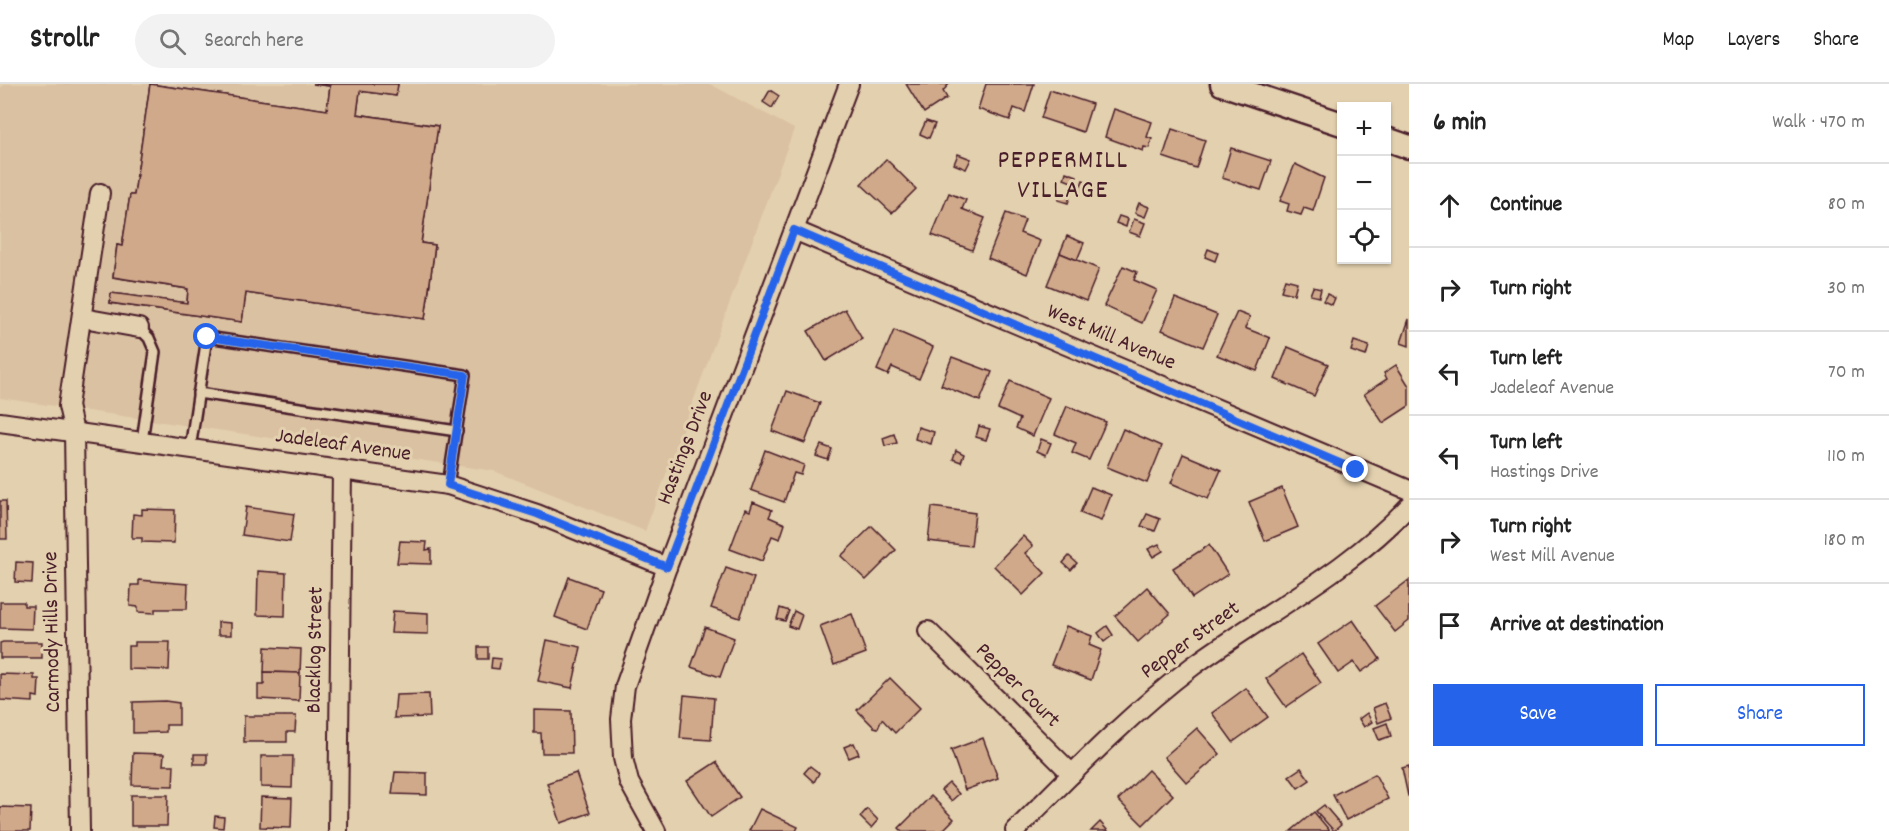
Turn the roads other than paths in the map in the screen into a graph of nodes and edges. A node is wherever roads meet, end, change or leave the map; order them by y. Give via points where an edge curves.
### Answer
1 (849, 84) edge
2 (1222, 84) edge
3 (1337, 123) edge
4 (1391, 142) edge
5 (1409, 147) edge
6 (100, 193) dead end
7 (794, 230) junction
8 (82, 318) junction
9 (139, 328) joint
10 (198, 393) junction
11 (0, 422) edge
12 (457, 431) junction
13 (74, 432) junction
14 (142, 441) junction
15 (190, 449) junction
16 (342, 471) junction
17 (448, 485) junction
18 (1409, 490) edge
19 (1409, 506) edge
20 (667, 567) junction
21 (928, 631) dead end
22 (1072, 774) junction
23 (80, 831) edge
24 (338, 831) edge
25 (656, 831) edge
26 (1015, 831) edge

1 - 7 street, Hastings Drive
2 - 3 street
4 - 5 street
6 - 8 street, Carmody Hills Drive
7 - 18 street, West Mill Avenue
7 - 20 street, Hastings Drive
8 - 9 street
8 - 13 street, Carmody Hills Drive via 68,406
9 - 14 lane via 155,352
10 - 12 lane
10 - 12 lane via 207,337 465,375
10 - 15 lane
11 - 13 street, Jadeleaf Avenue
12 - 17 lane
13 - 14 street, Jadeleaf Avenue
13 - 23 street, Carmody Hills Drive
14 - 15 street, Jadeleaf Avenue
15 - 16 street, Jadeleaf Avenue
16 - 17 street, Jadeleaf Avenue
16 - 24 street, Blacklog Street
17 - 20 street, Jadeleaf Avenue via 526,511
19 - 22 street, Pepper Street via 1370,545 1166,688
20 - 25 street, Hastings Drive via 625,686 621,719 629,782
21 - 22 street, Pepper Court
22 - 26 street, Pepper Street

